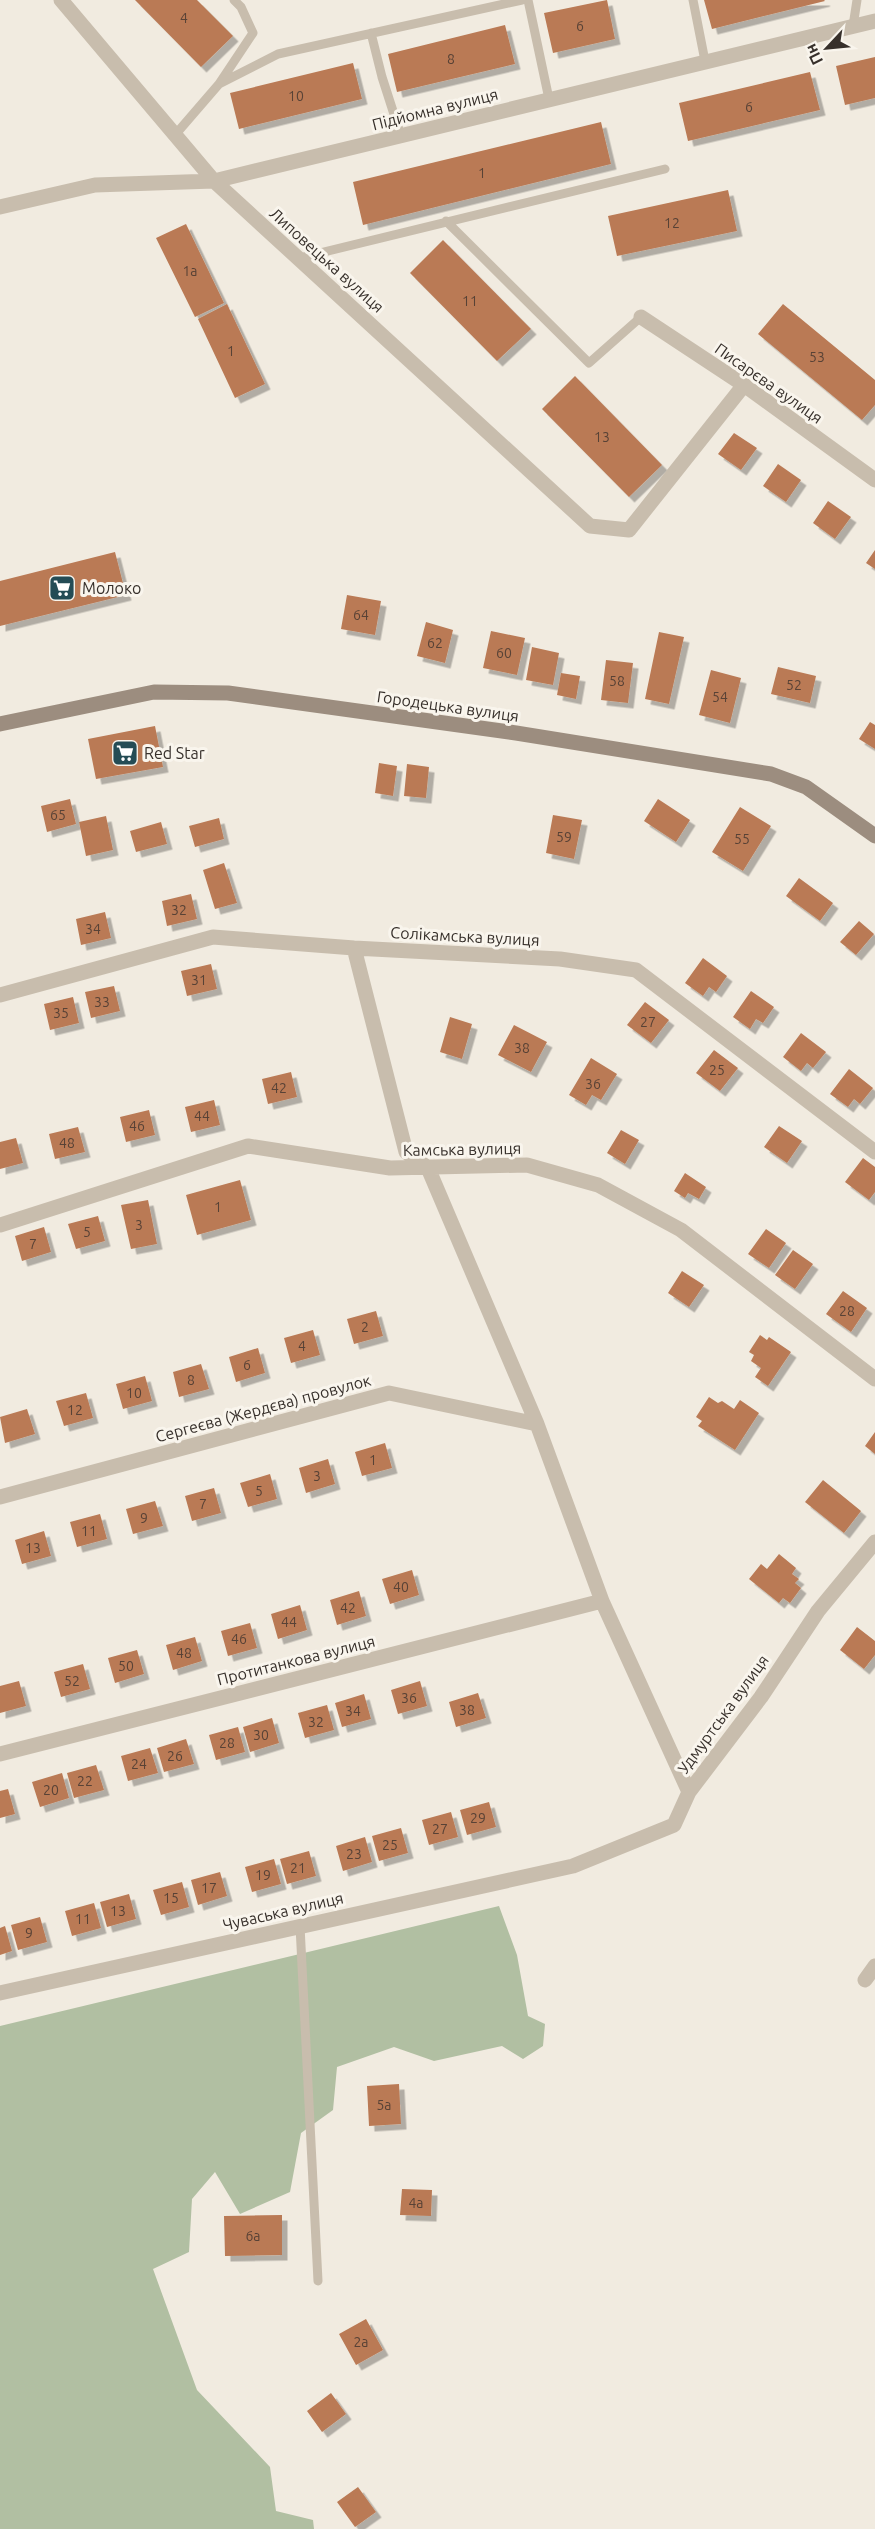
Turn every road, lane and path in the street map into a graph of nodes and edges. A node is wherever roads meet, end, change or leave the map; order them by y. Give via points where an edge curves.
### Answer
1 (61, 0) edge
2 (234, 0) edge
3 (528, 0) edge
4 (693, 0) edge
5 (857, 0) edge
6 (517, 1) edge
7 (875, 21) edge
8 (853, 26) junction
9 (371, 33) junction
10 (705, 62) junction
11 (219, 84) junction
12 (549, 99) junction
13 (175, 135) junction
14 (401, 136) junction
15 (665, 169) dead end
16 (214, 181) junction
17 (0, 207) edge
18 (446, 221) junction
19 (299, 258) junction
20 (641, 317) joint
21 (744, 385) junction
22 (875, 480) edge
23 (0, 724) edge
24 (875, 836) edge
25 (354, 948) junction
26 (0, 995) edge
27 (875, 1152) edge
28 (428, 1168) junction
29 (0, 1225) edge
30 (875, 1378) edge
31 (537, 1424) junction
32 (0, 1497) edge
33 (875, 1542) edge
34 (602, 1600) junction
35 (0, 1754) edge
36 (689, 1792) junction
37 (573, 1866) joint
38 (300, 1926) junction
39 (875, 1966) edge
40 (865, 1980) dead end
41 (0, 1993) edge
42 (318, 2281) dead end

1 - 13 street, Липовецька вулиця
2 - 11 lane via 253,33
3 - 12 lane
4 - 10 lane
5 - 8 lane
6 - 9 lane
7 - 8 street, Підйомна вулиця
8 - 10 street, Підйомна вулиця
9 - 11 lane via 278,54
9 - 14 lane
10 - 12 street, Підйомна вулиця
11 - 13 lane
12 - 14 street, Підйомна вулиця
13 - 16 street, Липовецька вулиця
14 - 16 street, Підйомна вулиця
15 - 18 lane
16 - 17 street, Підйомна вулиця via 95,185
16 - 19 street, Липовецька вулиця
18 - 19 lane
18 - 20 lane via 589,363
19 - 21 street, Липовецька вулиця via 590,526 629,530
20 - 21 street, Писарєва вулиця
21 - 22 street, Писарєва вулиця
23 - 24 main road, Городецька вулиця via 154,692 228,693 771,774 806,787
25 - 26 street, Солікамська вулиця via 213,937
25 - 27 street, Солікамська вулиця via 560,958 636,970
25 - 28 street via 406,1152
28 - 29 street, Камська вулиця via 390,1168 248,1146
28 - 30 street, Камська вулиця via 527,1165 598,1185 681,1230
28 - 31 street
31 - 32 street, Сергеєва (Жердєва) провулок via 389,1393
31 - 34 street
33 - 36 street, Удмуртська вулиця via 818,1611 761,1697
34 - 35 street, Протитанкова вулиця
34 - 36 street
36 - 37 street, Удмуртська вулиця via 674,1825
37 - 38 street, Чуваська вулиця
38 - 41 street, Чуваська вулиця
38 - 42 lane
39 - 40 street

